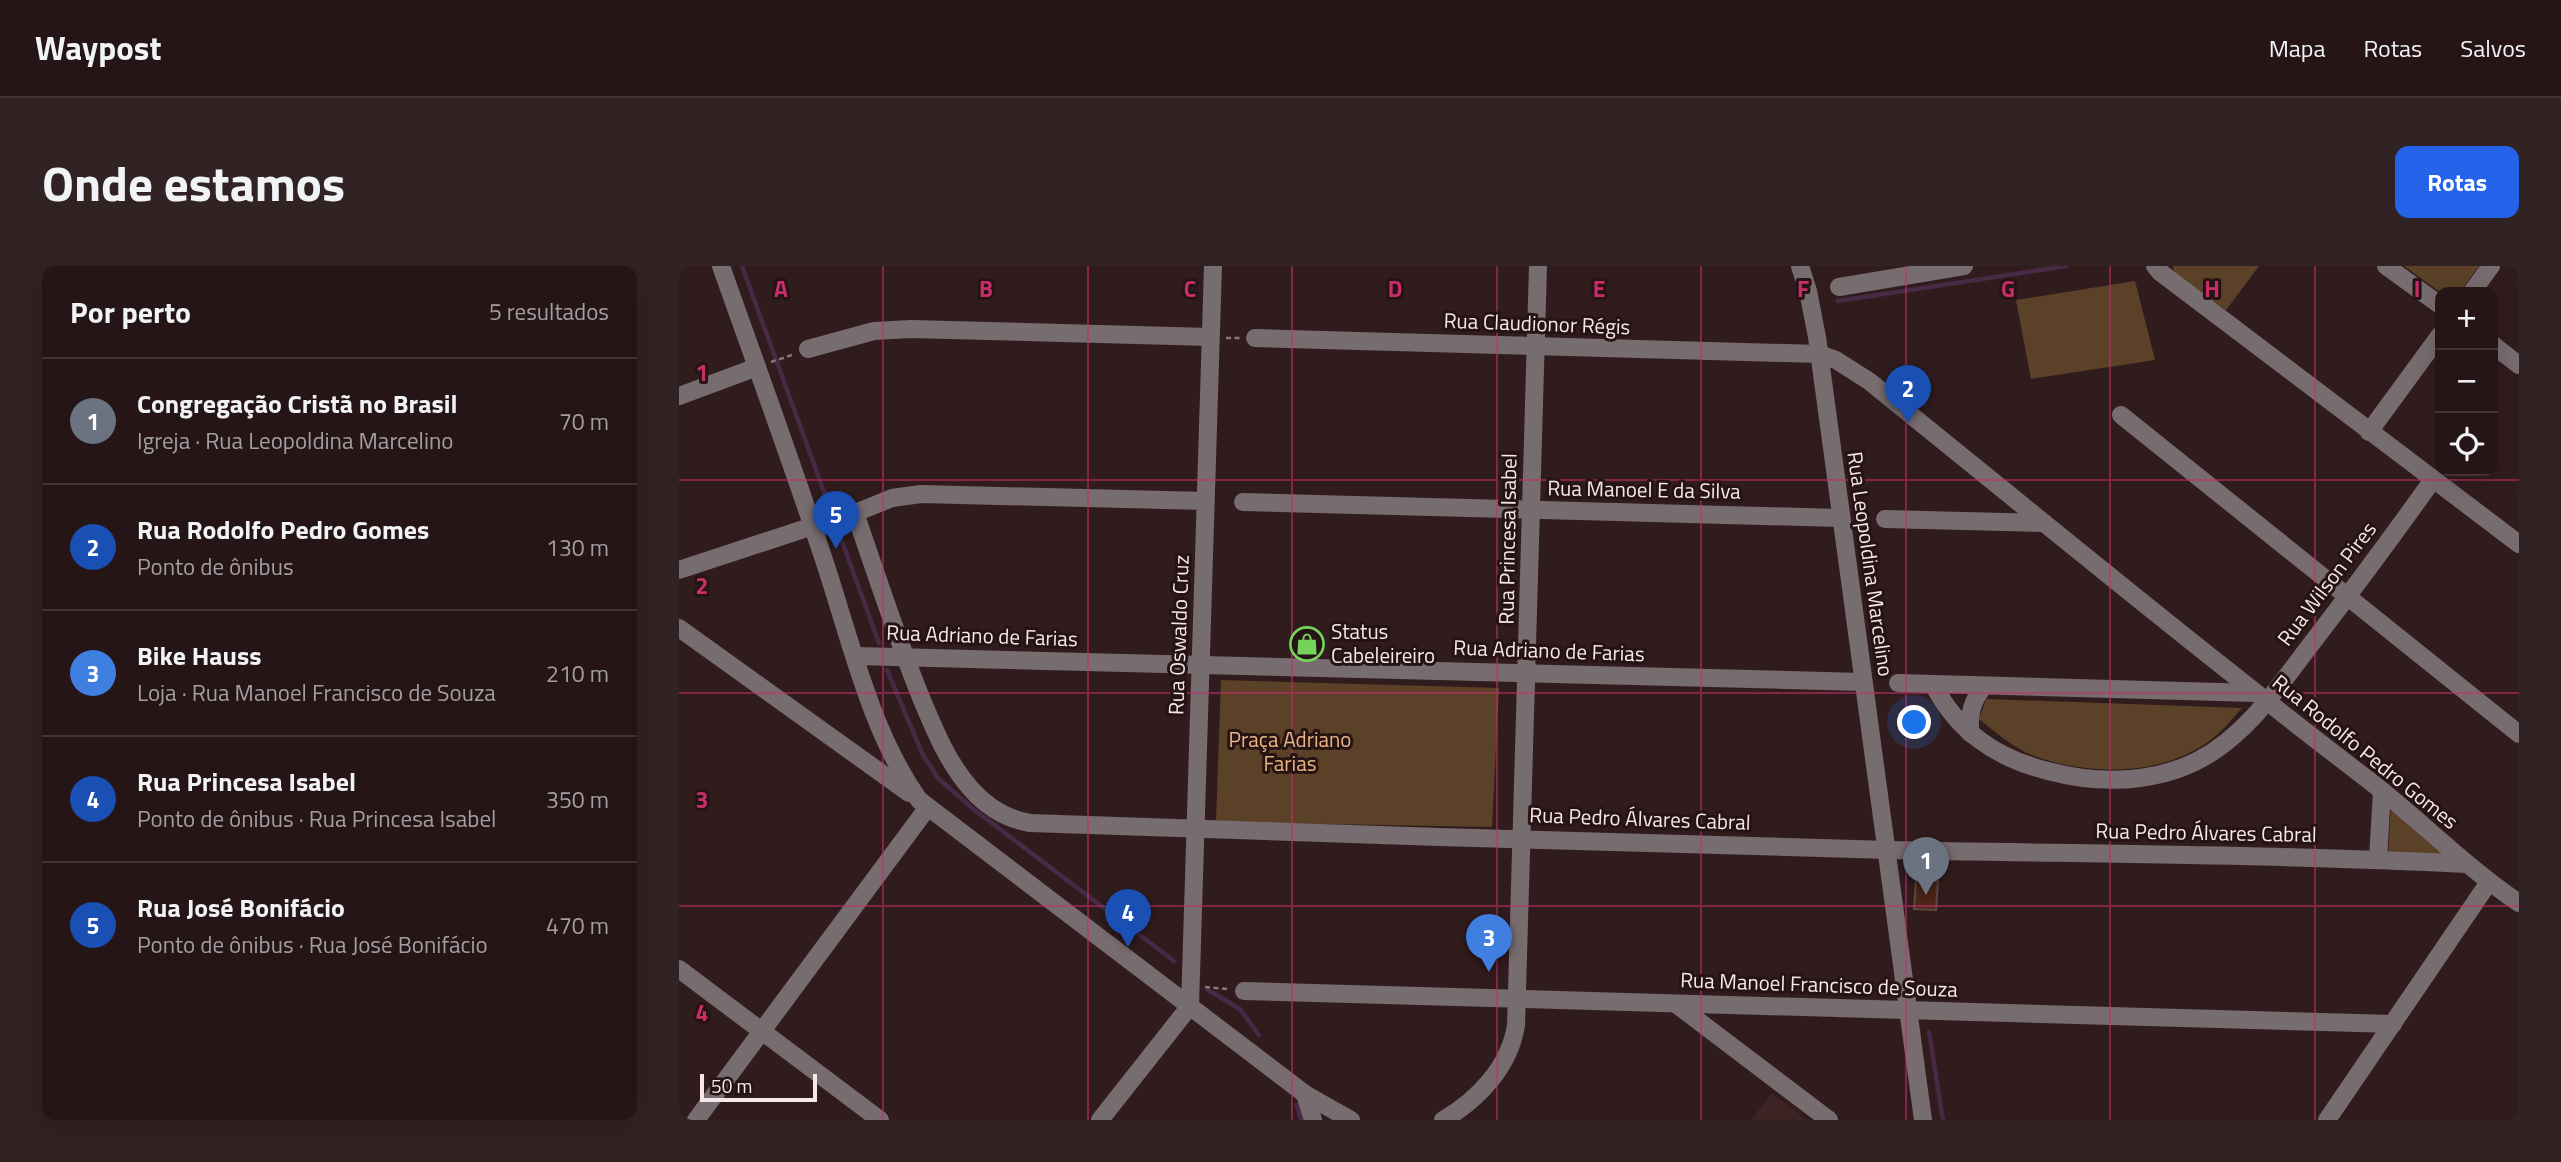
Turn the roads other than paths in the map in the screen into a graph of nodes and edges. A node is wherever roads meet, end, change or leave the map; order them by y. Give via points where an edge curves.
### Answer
1 (721, 266) edge
2 (1213, 266) edge
3 (1538, 266) edge
4 (1800, 266) edge
5 (1965, 266) edge
6 (2155, 266) edge
7 (2386, 266) edge
8 (2491, 266) edge
9 (1839, 287) dead end
10 (2476, 287) edge
11 (2435, 301) edge
12 (1210, 337) junction
13 (1255, 338) road end
14 (2435, 342) edge
15 (1536, 346) junction
16 (808, 349) road end
17 (2498, 349) edge
18 (1819, 354) junction
19 (2519, 365) edge
20 (757, 367) junction
21 (679, 396) edge
22 (2121, 415) dead end
23 (2369, 432) junction
24 (2432, 481) junction
25 (1205, 501) junction
26 (1243, 502) dead end
27 (1530, 510) junction
28 (1840, 518) junction
29 (1885, 519) road end
30 (2044, 523) junction
31 (813, 526) junction
32 (2519, 544) edge
33 (679, 570) edge
34 (2348, 597) junction
35 (679, 628) edge
36 (856, 656) junction
37 (904, 657) junction
38 (1201, 665) junction
39 (1528, 674) junction
40 (1863, 682) junction
41 (1898, 684) dead end
42 (1933, 684) junction
43 (1984, 686) junction
44 (2260, 697) junction
45 (1970, 733) junction
46 (2519, 734) edge
47 (2382, 791) junction
48 (923, 804) junction
49 (1195, 829) junction
50 (1523, 839) junction
51 (1886, 850) junction
52 (2378, 859) junction
53 (2467, 864) junction
54 (2489, 882) junction
55 (2519, 903) edge
56 (679, 969) edge
57 (1244, 991) road end
58 (1518, 999) junction
59 (1676, 1004) junction
60 (1190, 1006) junction
61 (1909, 1010) junction
62 (2393, 1024) junction
63 (762, 1032) junction
64 (1305, 1094) junction
65 (696, 1120) edge
66 (880, 1120) edge
67 (1100, 1120) edge
68 (1313, 1120) edge
69 (1351, 1120) edge
70 (1443, 1120) edge
71 (1829, 1120) edge
72 (1923, 1120) edge
73 (2327, 1120) edge

1 - 20 street
2 - 12 street, Rua Oswaldo Cruz
3 - 15 street, Rua Princesa Isabel
4 - 18 street, Rua Leopoldina Marcelino
5 - 9 street
6 - 23 street
7 - 11 street
8 - 10 street
12 - 16 street via 911,329 874,331
12 - 25 street, Rua Oswaldo Cruz
13 - 15 street, Rua Claudionor Régis
14 - 23 street
15 - 18 street, Rua Claudionor Régis
15 - 27 street, Rua Princesa Isabel
17 - 19 street
18 - 28 street, Rua Leopoldina Marcelino
18 - 30 street, Rua Rodolfo Pedro Gomes via 1869,381
20 - 21 street
20 - 31 street
22 - 34 street
23 - 24 street
24 - 32 street
24 - 34 street, Rua Wilson Pires
25 - 37 street via 921,494 892,498 855,513
25 - 38 street, Rua Oswaldo Cruz
26 - 27 street, Rua Manoel E da Silva
27 - 28 street, Rua Manoel E da Silva
27 - 39 street, Rua Princesa Isabel
28 - 40 street, Rua Leopoldina Marcelino
29 - 30 street
30 - 44 street, Rua Rodolfo Pedro Gomes
31 - 33 street
31 - 36 street
34 - 44 street, Rua Wilson Pires
34 - 46 street
35 - 48 street
36 - 37 street, Rua Adriano de Farias
36 - 48 street via 893,759
37 - 38 street, Rua Adriano de Farias
37 - 49 street, Rua Pedro Álvares Cabral via 948,756 971,789 1006,817 1030,823
38 - 39 street, Rua Adriano de Farias
38 - 49 street, Rua Oswaldo Cruz
39 - 40 street, Rua Adriano de Farias
39 - 50 street, Rua Princesa Isabel
40 - 51 street, Rua Leopoldina Marcelino
41 - 42 street
42 - 43 street
42 - 45 street, Rua Wilson Pires via 1950,713
43 - 44 street
43 - 45 street via 1970,711
44 - 45 street, Rua Wilson Pires via 2243,727 2207,756 2173,771 2130,780 2088,779 2038,769
44 - 47 street, Rua Rodolfo Pedro Gomes
47 - 52 street
47 - 53 street, Rua Rodolfo Pedro Gomes
48 - 60 street
48 - 63 street
49 - 50 street, Rua Pedro Álvares Cabral
49 - 60 street, Rua Oswaldo Cruz
50 - 51 street, Rua Pedro Álvares Cabral
50 - 58 street, Rua Princesa Isabel
51 - 52 street, Rua Pedro Álvares Cabral
51 - 61 street, Rua Leopoldina Marcelino
52 - 53 street, Rua Pedro Álvares Cabral
53 - 54 street, Rua Rodolfo Pedro Gomes
54 - 55 street, Rua Rodolfo Pedro Gomes
54 - 62 street
56 - 63 street
57 - 58 street, Rua Manoel Francisco de Souza
58 - 59 street, Rua Manoel Francisco de Souza
58 - 70 street, Rua Princesa Isabel via 1514,1039 1502,1065 1478,1094
59 - 61 street, Rua Manoel Francisco de Souza
59 - 71 street
60 - 64 street
60 - 67 street
61 - 62 street, Rua Manoel Francisco de Souza
61 - 72 street, Rua Leopoldina Marcelino
62 - 73 street
63 - 65 street
63 - 66 street
64 - 68 street
64 - 69 street

